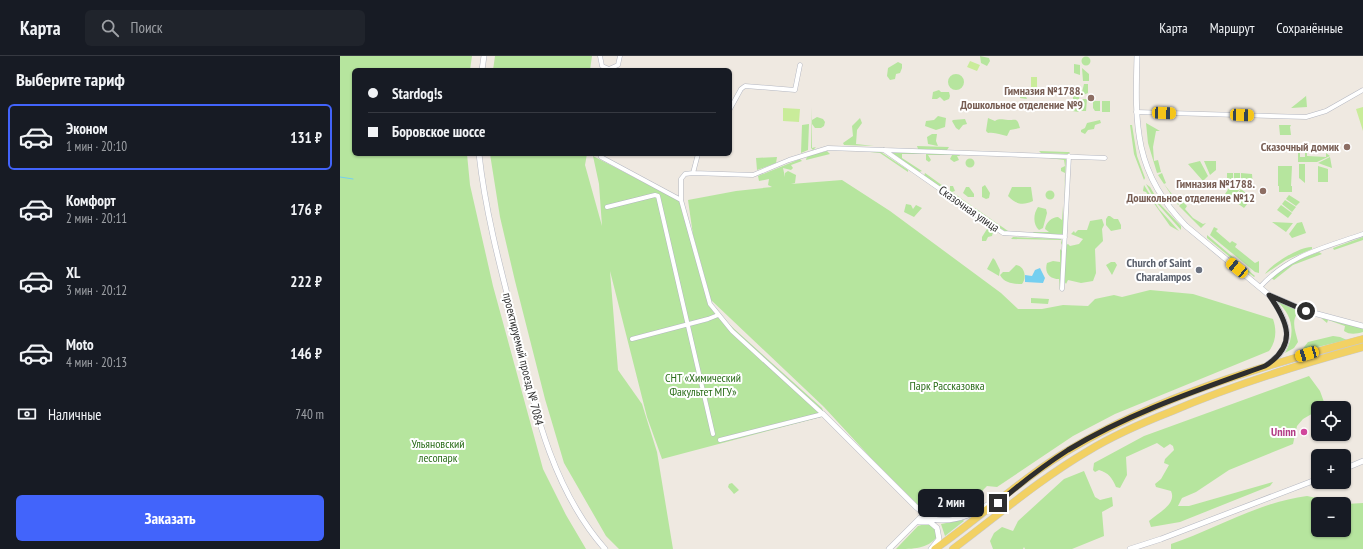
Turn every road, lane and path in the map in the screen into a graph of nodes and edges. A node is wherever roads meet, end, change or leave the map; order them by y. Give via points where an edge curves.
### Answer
1 (484, 56) edge
2 (600, 56) edge
3 (620, 56) edge
4 (1137, 56) edge
5 (800, 65) dead end
6 (482, 68) edge
7 (607, 68) edge
8 (611, 68) edge
9 (1363, 90) edge
10 (732, 105) edge
11 (1136, 112) junction
12 (883, 149) junction
13 (479, 156) edge
14 (697, 156) edge
15 (1069, 156) junction
16 (601, 157) dead end
17 (1104, 158) dead end
18 (693, 173) junction
19 (682, 200) junction
20 (607, 207) dead end
21 (1363, 234) edge
22 (1065, 237) junction
23 (1260, 287) junction
24 (1062, 289) dead end
25 (1269, 295) junction
26 (718, 314) junction
27 (687, 324) junction
28 (1363, 326) edge
29 (632, 338) dead end
30 (1363, 339) edge
31 (1363, 347) edge
32 (1265, 366) junction
33 (823, 414) junction
34 (713, 434) dead end
35 (720, 440) dead end
36 (1363, 461) edge
37 (1351, 466) edge
38 (1311, 482) edge
39 (1004, 497) junction
40 (916, 507) junction
41 (930, 518) junction
42 (916, 520) junction
43 (605, 549) edge
44 (889, 549) edge
45 (894, 549) edge
46 (931, 549) edge
47 (935, 549) edge
48 (953, 549) edge
49 (1130, 549) edge

1 - 6 street
2 - 7 street via 602,66
3 - 8 street via 618,65
4 - 11 street
5 - 10 street via 796,90 745,86
9 - 11 street via 1326,111 1306,116
11 - 23 street via 1143,157 1163,199 1186,226
12 - 15 street
12 - 18 street via 824,149 753,175
12 - 22 street, Сказочная улица via 1004,233
13 - 43 street, проектируемый проезд № 7084 via 485,200 498,259 543,435 562,485 575,509
14 - 18 street
15 - 17 street
15 - 22 street
16 - 19 street
18 - 19 street via 685,174 681,179
19 - 26 street via 710,304
20 - 27 street via 658,196
21 - 23 street via 1297,257 1277,270
22 - 24 street
23 - 25 street
25 - 28 street via 1306,311
25 - 32 street via 1283,316 1287,336 1280,353
26 - 27 street
26 - 33 street
27 - 29 street
27 - 34 street
30 - 32 main road
31 - 48 main road via 1256,379 1120,433 1052,474
32 - 39 main road via 1182,396 1113,426 1065,453
33 - 35 street
33 - 40 street
36 - 37 street
38 - 49 street
39 - 41 street via 966,516 942,520
39 - 47 main road
40 - 41 street
40 - 42 street
41 - 42 street
42 - 44 street
45 - 46 street via 916,524 924,521 933,524 938,531 938,540

